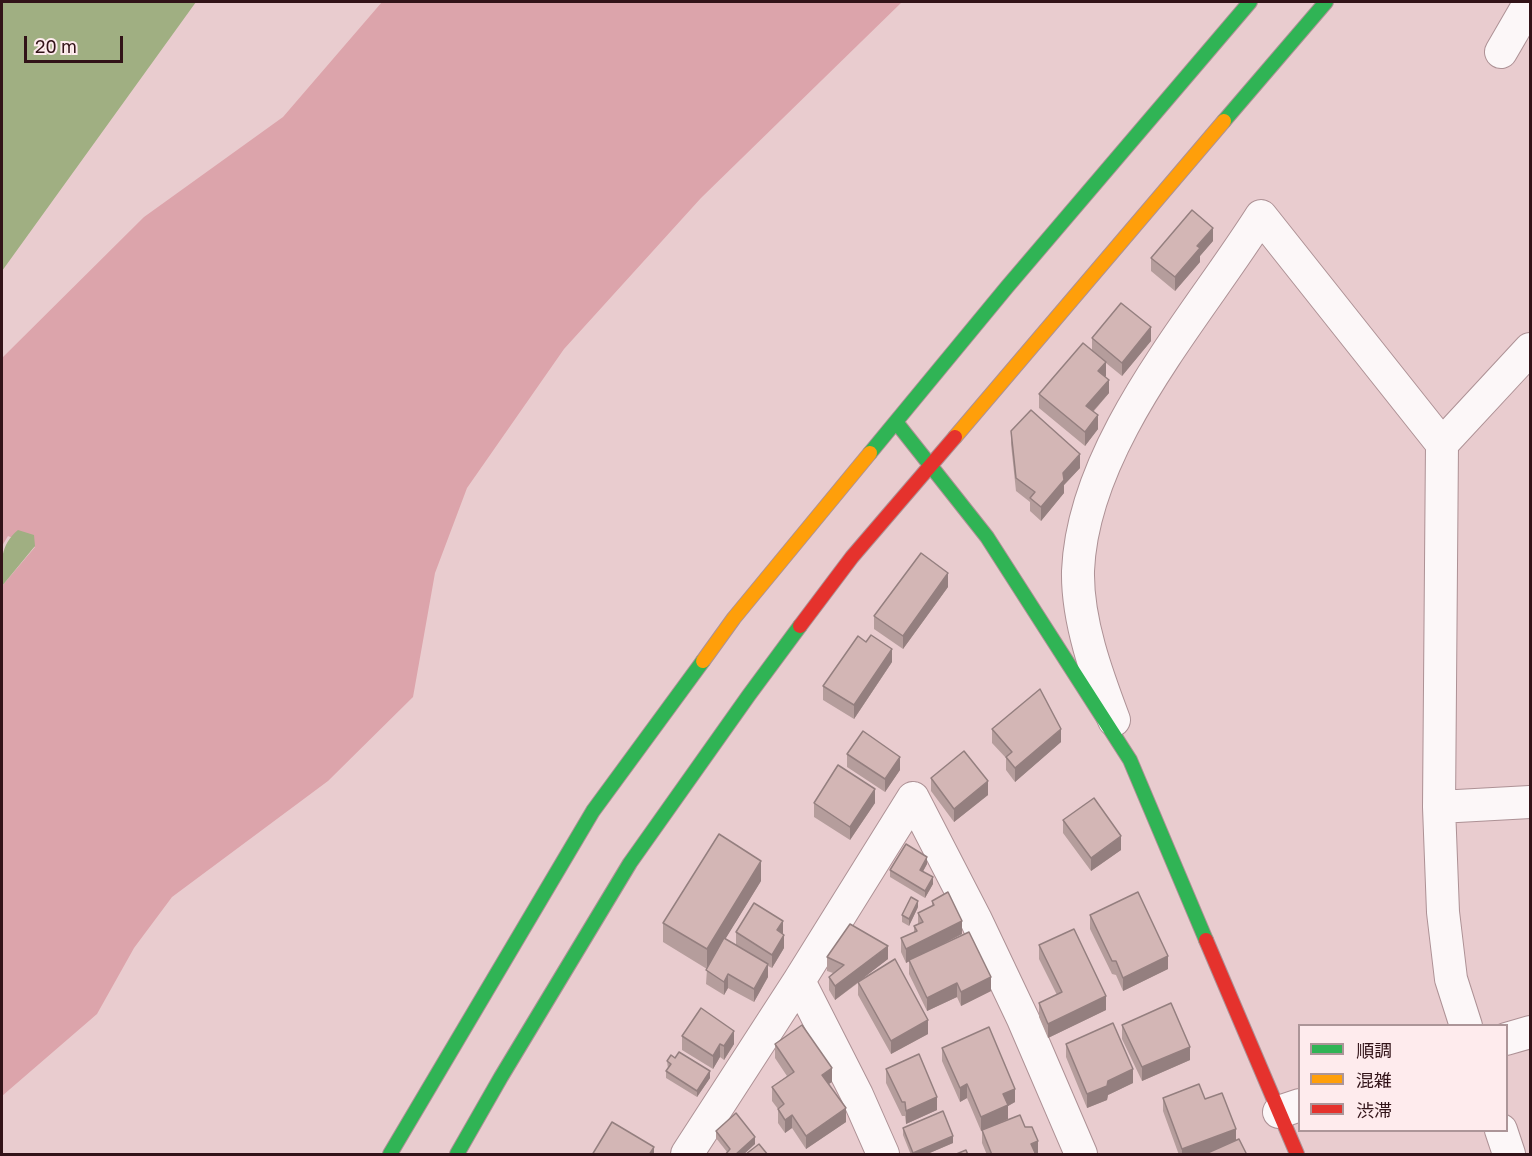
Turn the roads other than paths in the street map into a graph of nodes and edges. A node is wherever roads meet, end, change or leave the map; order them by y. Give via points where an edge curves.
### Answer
1 (1250, 2) edge
2 (1326, 2) edge
3 (1530, 2) edge
4 (1501, 52) dead end
5 (1530, 349) edge
6 (896, 422) junction
7 (1442, 444) junction
8 (930, 465) junction
9 (1130, 760) junction
10 (1530, 802) edge
11 (1439, 807) junction
12 (799, 981) junction
13 (1465, 1024) edge
14 (1530, 1032) edge
15 (1508, 1038) edge
16 (1289, 1109) edge
17 (1501, 1132) edge
18 (390, 1155) edge
19 (457, 1155) edge
20 (687, 1155) edge
21 (883, 1155) edge
22 (1081, 1155) edge
23 (1297, 1155) edge
24 (1509, 1155) edge

1 - 6 street
2 - 8 street
3 - 4 street
5 - 7 street
6 - 8 street
6 - 18 street via 734,618 593,811
7 - 9 street via 1261,216 1136,401 1090,500 1078,572 1083,620 1096,672
7 - 11 street
8 - 9 street via 987,537
8 - 19 street via 852,557 630,863
9 - 16 street
10 - 11 street
11 - 13 street via 1443,912 1451,979
12 - 20 street
12 - 21 street
12 - 22 street via 912,798 1023,1019
14 - 15 street
16 - 23 street
17 - 24 street

